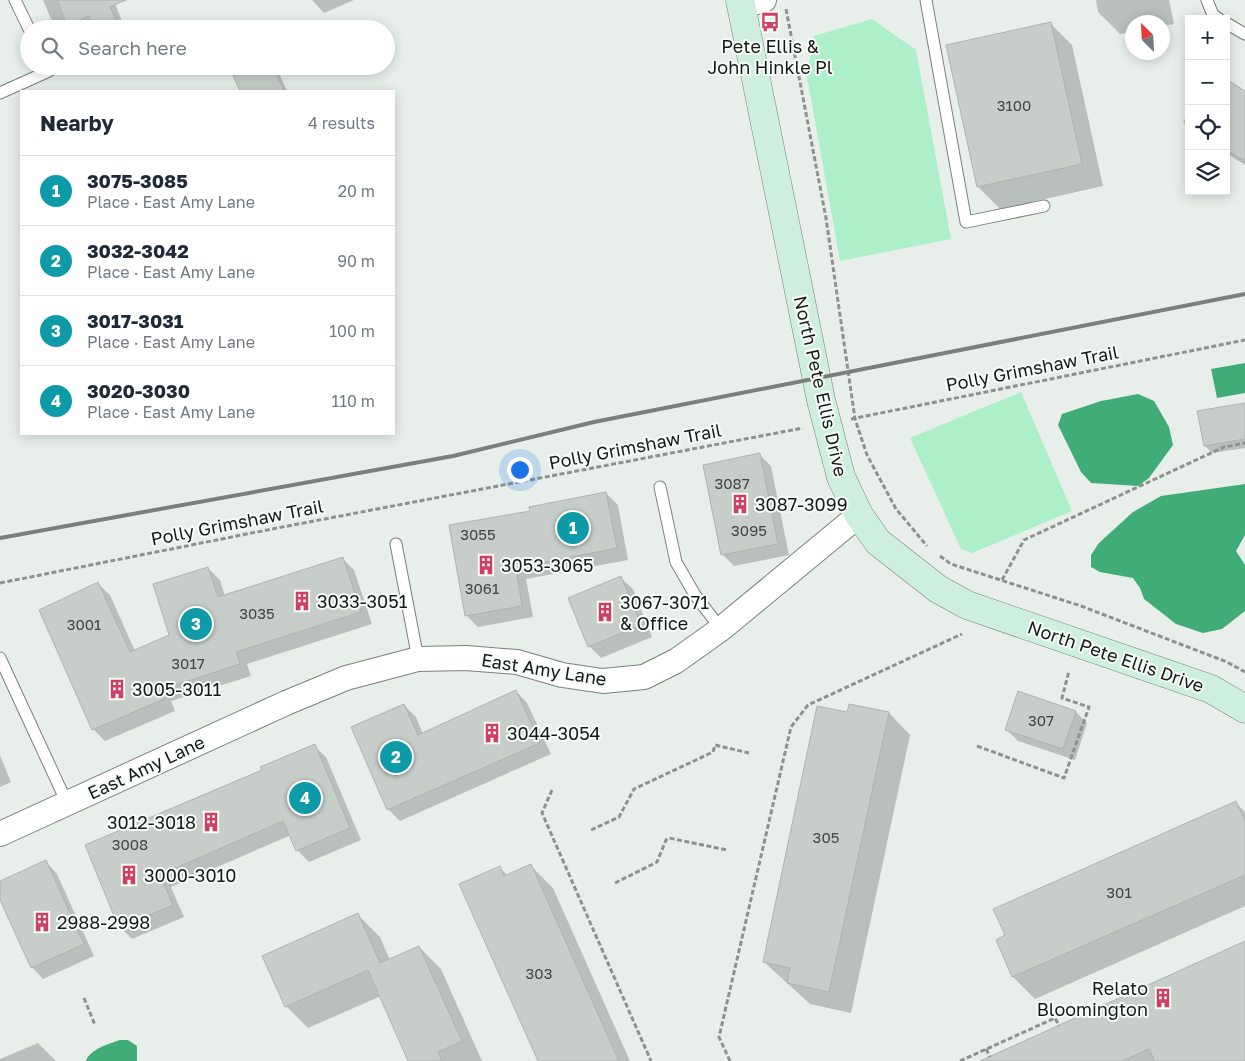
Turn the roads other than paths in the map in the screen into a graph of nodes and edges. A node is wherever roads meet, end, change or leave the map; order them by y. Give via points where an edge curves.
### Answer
1 (15, 0) edge
2 (926, 0) edge
3 (1207, 0) edge
4 (749, 2) edge
5 (1213, 15) edge
6 (25, 20) edge
7 (1230, 25) edge
8 (1245, 34) edge
9 (40, 75) edge
10 (0, 93) edge
11 (1044, 206) dead end
12 (660, 487) dead end
13 (859, 516) junction
14 (396, 544) dead end
15 (721, 629) junction
16 (0, 658) edge
17 (418, 659) junction
18 (1242, 703) edge
19 (67, 803) junction
20 (0, 834) edge

1 - 6 lane
2 - 11 lane via 966,222
3 - 5 lane
4 - 13 street, North Pete Ellis Drive via 827,423 841,478
7 - 8 lane
9 - 10 lane
12 - 15 lane via 676,562 695,595
13 - 15 street, East Amy Lane
13 - 18 street, North Pete Ellis Drive via 878,542 903,564 938,589 967,604 1211,689
14 - 17 lane
15 - 17 street, East Amy Lane via 676,661 636,678 603,681 562,675 517,662
16 - 19 lane
17 - 19 street, East Amy Lane via 346,678
19 - 20 street, East Amy Lane

